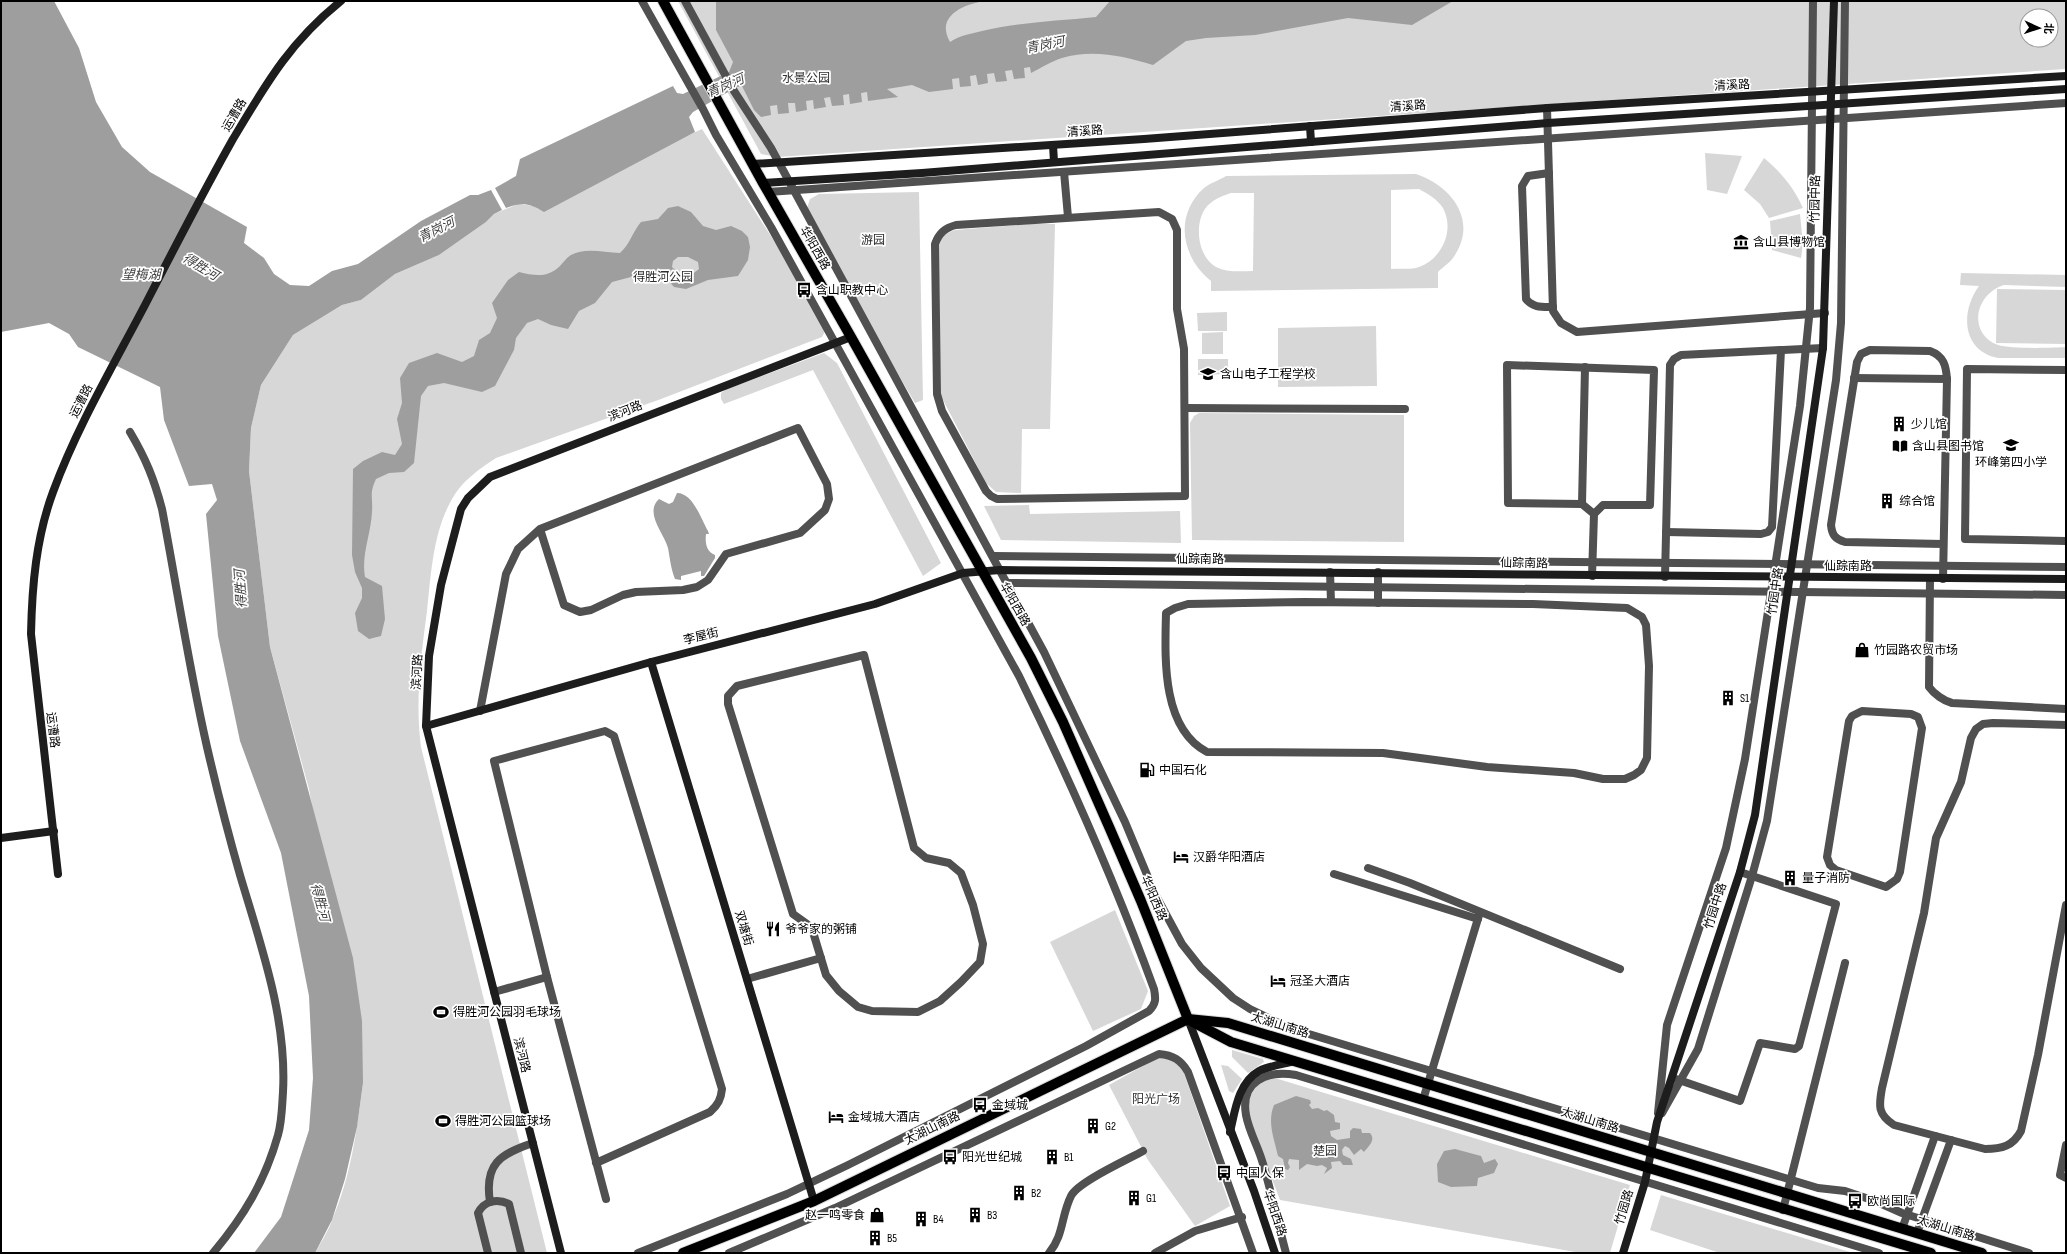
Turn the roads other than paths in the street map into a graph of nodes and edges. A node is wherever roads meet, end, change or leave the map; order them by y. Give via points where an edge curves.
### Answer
1 (340, 1) edge
2 (642, 1) edge
3 (663, 1) edge
4 (685, 1) edge
5 (1813, 1) edge
6 (1834, 1) edge
7 (1845, 1) edge
8 (2066, 76) edge
9 (2066, 89) edge
10 (1844, 90) junction
11 (1830, 91) junction
12 (1812, 92) junction
13 (1844, 103) junction
14 (2066, 103) edge
15 (1830, 104) junction
16 (1812, 106) junction
17 (1547, 108) junction
18 (1844, 118) junction
19 (1829, 120) junction
20 (1812, 121) junction
21 (1548, 123) junction
22 (1310, 126) junction
23 (1548, 139) junction
24 (1311, 142) junction
25 (1053, 145) junction
26 (779, 162) junction
27 (1054, 162) junction
28 (753, 164) junction
29 (1064, 172) junction
30 (1549, 173) junction
31 (789, 182) junction
32 (765, 188) junction
33 (794, 190) junction
34 (1068, 217) junction
35 (1553, 307) junction
36 (1825, 313) junction
37 (1809, 314) junction
38 (851, 337) junction
39 (835, 343) junction
40 (1806, 348) junction
41 (1824, 348) junction
42 (1781, 350) junction
43 (1585, 367) junction
44 (2066, 370) edge
45 (1854, 378) junction
46 (1947, 379) junction
47 (1185, 408) junction
48 (1405, 409) dead end
49 (130, 432) dead end
50 (1582, 504) junction
51 (1594, 514) junction
52 (540, 529) junction
53 (1666, 532) junction
54 (2066, 541) edge
55 (1943, 544) junction
56 (993, 556) junction
57 (1593, 562) junction
58 (1666, 563) junction
59 (1775, 564) junction
60 (1791, 564) junction
61 (1807, 564) junction
62 (1943, 566) junction
63 (2066, 567) edge
64 (1000, 570) junction
65 (982, 571) junction
66 (1330, 572) junction
67 (1378, 572) junction
68 (962, 573) junction
69 (1592, 576) junction
70 (1665, 577) junction
71 (1773, 578) junction
72 (1788, 578) junction
73 (1805, 578) junction
74 (1930, 579) junction
75 (1943, 579) junction
76 (2066, 579) edge
77 (1007, 583) junction
78 (1331, 587) junction
79 (1378, 587) junction
80 (1771, 592) junction
81 (1786, 592) junction
82 (1802, 593) junction
83 (1930, 594) junction
84 (2066, 595) edge
85 (1331, 602) junction
86 (1378, 603) junction
87 (650, 662) junction
88 (2066, 709) edge
89 (480, 711) junction
90 (1849, 722) joint
91 (2066, 725) edge
92 (426, 726) junction
93 (54, 831) junction
94 (1, 838) edge
95 (1368, 868) dead end
96 (1740, 872) junction
97 (58, 874) dead end
98 (1334, 874) dead end
99 (1752, 876) junction
100 (2066, 905) edge
101 (1479, 915) junction
102 (821, 958) junction
103 (1845, 963) dead end
104 (1620, 969) dead end
105 (547, 977) junction
106 (747, 979) junction
107 (494, 992) junction
108 (1188, 1019) junction
109 (1296, 1061) junction
110 (1432, 1070) junction
111 (1672, 1078) junction
112 (1428, 1084) junction
113 (1423, 1100) junction
114 (1657, 1122) junction
115 (1230, 1132) junction
116 (1936, 1136) junction
117 (1654, 1138) junction
118 (1951, 1140) junction
119 (533, 1143) junction
120 (2066, 1145) edge
121 (1143, 1151) dead end
122 (1651, 1152) junction
123 (596, 1164) junction
124 (1648, 1169) junction
125 (2066, 1178) edge
126 (1791, 1179) junction
127 (1645, 1182) junction
128 (809, 1184) junction
129 (1787, 1194) junction
130 (606, 1199) dead end
131 (814, 1200) junction
132 (490, 1202) junction
133 (1783, 1210) junction
134 (1907, 1215) junction
135 (1242, 1217) junction
136 (1922, 1220) junction
137 (1902, 1229) junction
138 (1917, 1233) junction
139 (1172, 1244) junction
140 (213, 1253) edge
141 (488, 1253) edge
142 (521, 1253) edge
143 (561, 1253) edge
144 (638, 1253) edge
145 (683, 1253) edge
146 (729, 1253) edge
147 (1049, 1253) edge
148 (1155, 1253) edge
149 (1172, 1253) edge
150 (1253, 1253) edge
151 (1275, 1253) edge
152 (1286, 1253) edge
153 (1623, 1253) edge
154 (1879, 1253) edge
155 (1931, 1253) edge
156 (1982, 1253) edge
157 (2029, 1253) edge

1 - 93 main road, 运漕路 via 294,45 268,80 215,172 73,443 52,493 37,550 31,600 31,634
2 - 39 street
3 - 28 main road, 华阳西路
4 - 26 street via 734,91
5 - 12 street
6 - 11 main road, 竹园中路
7 - 10 street
8 - 10 main road, 清溪路
9 - 13 main road
10 - 11 main road, 清溪路
10 - 13 street
11 - 12 main road, 清溪路
11 - 15 main road, 竹园中路
12 - 16 street
12 - 17 main road, 清溪路
13 - 15 main road
13 - 18 street
14 - 18 street
15 - 16 main road
15 - 19 main road, 竹园中路
16 - 20 street
16 - 21 main road
17 - 21 street
17 - 22 main road, 清溪路
18 - 19 street
18 - 61 street via 1841,323 1836,380
19 - 20 street
19 - 36 main road, 竹园中路
20 - 23 street
20 - 37 street
21 - 23 street
21 - 24 main road
22 - 24 main road
22 - 25 main road, 清溪路
23 - 29 street
23 - 30 street
24 - 27 main road
25 - 26 main road, 清溪路
25 - 27 main road
26 - 28 main road, 清溪路
26 - 31 street
27 - 31 main road
28 - 32 main road, 华阳西路
29 - 33 street
29 - 34 street
30 - 35 street
30 - 35 street via 1528,176 1522,186 1522,193 1526,299 1530,305 1536,307
31 - 32 main road
31 - 33 street
32 - 33 street
32 - 38 main road, 华阳西路
33 - 56 street
34 - 47 street via 1159,212 1166,214 1175,223 1177,309 1184,349
34 - 47 street via 956,225 942,231 935,244 938,399 942,411 986,491 997,499 1185,496
35 - 37 street via 1561,323 1577,332
36 - 37 street
36 - 41 main road, 竹园中路
37 - 40 street
38 - 39 main road, 滨河路
38 - 65 main road, 华阳西路
39 - 68 street
39 - 92 main road, 滨河路 via 490,477 468,498 461,509 441,585 429,656
40 - 41 street
40 - 42 street
40 - 59 street via 1800,406
41 - 60 main road, 竹园中路
42 - 53 street via 1681,355 1670,365
42 - 53 street via 1772,527 1768,532 1761,534
43 - 50 street
43 - 50 street via 1507,365 1508,503
43 - 51 street via 1654,370 1650,505 1603,505
44 - 54 street via 1967,369 1965,539
45 - 46 street
45 - 46 street via 1861,354 1870,350 1930,351 1942,359
45 - 55 street via 1832,534 1845,542
46 - 55 street
47 - 48 street
49 - 140 street via 147,461 162,509 207,746 280,1025 284,1066 279,1133 252,1201 236,1226
50 - 51 street
51 - 57 street
52 - 52 street via 564,605 580,612 636,592 697,587 708,580 726,554 800,533 825,510 829,499 827,484 798,428
52 - 89 street via 518,549 506,574
53 - 58 street
55 - 62 street
56 - 57 street
56 - 64 street
57 - 58 street
57 - 69 street
58 - 59 street
58 - 70 street
59 - 60 street
59 - 71 street
60 - 61 street
60 - 72 main road, 竹园中路
61 - 62 street
61 - 73 street
62 - 63 street
62 - 75 street
64 - 65 main road, 仙踪南路
64 - 66 main road, 仙踪南路
64 - 77 street
65 - 68 main road, 李屋街
65 - 108 main road, 华阳西路 via 1031,658 1063,722 1141,901
66 - 67 main road, 仙踪南路
66 - 78 street
67 - 69 main road, 仙踪南路
67 - 79 street
68 - 87 main road, 李屋街 via 875,604
68 - 128 street via 1019,676 1081,807 1123,905 1154,989 1155,1004 1150,1011 1086,1046
69 - 70 main road, 仙踪南路
70 - 71 main road, 仙踪南路
71 - 72 main road, 仙踪南路
71 - 80 street
72 - 73 main road, 仙踪南路
72 - 81 main road, 竹园中路
73 - 74 main road, 仙踪南路
73 - 82 street
74 - 75 main road, 仙踪南路
74 - 83 street
75 - 76 main road, 仙踪南路
77 - 78 street
77 - 110 street via 1094,755 1155,894 1182,944 1201,968 1233,998 1289,1028
78 - 79 street
78 - 85 street
79 - 80 street
79 - 86 street
80 - 81 street
80 - 114 street via 1745,759 1726,848 1667,1025
81 - 82 street
81 - 96 main road, 竹园中路 via 1755,816
82 - 83 street
82 - 99 street via 1768,821
83 - 84 street
83 - 88 street via 1929,687 1932,691 1952,703
85 - 86 street
85 - 86 street via 1188,604 1166,613 1165,658 1172,709 1191,739 1207,752 1383,752 1487,767 1574,773 1602,779 1625,779 1645,765 1649,666 1646,625 1642,617 1635,612 1627,608 1532,604
87 - 89 main road, 李屋街
87 - 106 main road, 双塘街
89 - 92 main road, 李屋街
90 - 90 street via 1827,857 1830,865 1836,870 1886,887 1900,872 1921,721 1911,714 1862,711 1852,716
91 - 116 street via 1993,723 1983,724 1976,729 1971,738 1961,782 1936,838 1924,913 1879,1105 1885,1120 1894,1125
92 - 107 main road, 滨河路
93 - 94 main road
93 - 97 main road, 运漕路
95 - 101 street
96 - 99 street
96 - 111 main road, 竹园中路
98 - 101 street
99 - 111 street via 1836,904 1799,1046 1795,1049 1760,1043 1740,1101
99 - 114 street via 1698,1049
100 - 118 street via 2021,1131 2016,1140 1997,1149 1985,1149
101 - 104 street
101 - 110 street
102 - 102 street via 826,975 839,991 858,1007 872,1011 918,1012 940,1001 961,982 980,962 984,944 961,873 949,863 926,858 914,848 864,655 737,686 728,696 728,704 793,914 813,932
102 - 106 street
103 - 126 street
105 - 107 street
105 - 123 street
105 - 123 street via 494,761 605,731 614,736 722,1089 721,1097 710,1112
106 - 128 main road, 双塘街
107 - 119 main road, 滨河路
108 - 109 main road via 1224,1040
108 - 112 main road, 太湖山南路 via 1228,1023
108 - 115 main road, 华阳西路
108 - 131 main road, 太湖山南路
109 - 113 main road
109 - 115 main road via 1260,1071 1249,1079 1238,1100
110 - 112 street
110 - 117 street
111 - 114 main road, 竹园中路
112 - 113 street
112 - 122 main road, 太湖山南路
113 - 124 main road
114 - 117 main road, 竹园中路
115 - 151 main road, 华阳西路
116 - 118 street
116 - 134 street
117 - 122 main road, 竹园中路
117 - 126 street
118 - 136 street
119 - 132 street via 512,1150 500,1158 490,1176
119 - 143 main road, 滨河路
120 - 125 street via 2060,1175
121 - 147 street via 1080,1186 1072,1194 1057,1243
122 - 124 main road, 竹园中路
122 - 129 main road, 太湖山南路
123 - 130 street
124 - 127 main road, 竹园路
124 - 133 main road
126 - 129 street
126 - 134 street via 1818,1188 1845,1191
127 - 152 street via 1296,1075 1277,1073 1267,1075 1254,1084 1245,1101 1246,1116 1263,1163
127 - 153 main road, 竹园路
127 - 154 street
128 - 131 main road, 双塘街
128 - 144 street
129 - 133 street
129 - 137 main road, 太湖山南路
131 - 145 main road, 太湖山南路
132 - 141 street via 482,1206 478,1213
132 - 142 street via 501,1200 509,1204
133 - 155 main road
134 - 136 street
134 - 137 street
135 - 139 street via 1194,1231
135 - 146 street via 1188,1072 1179,1060 1159,1054 835,1208
135 - 150 street
136 - 138 street
136 - 157 street
137 - 138 main road, 太湖山南路
138 - 156 main road, 太湖山南路
139 - 148 street
139 - 149 street

